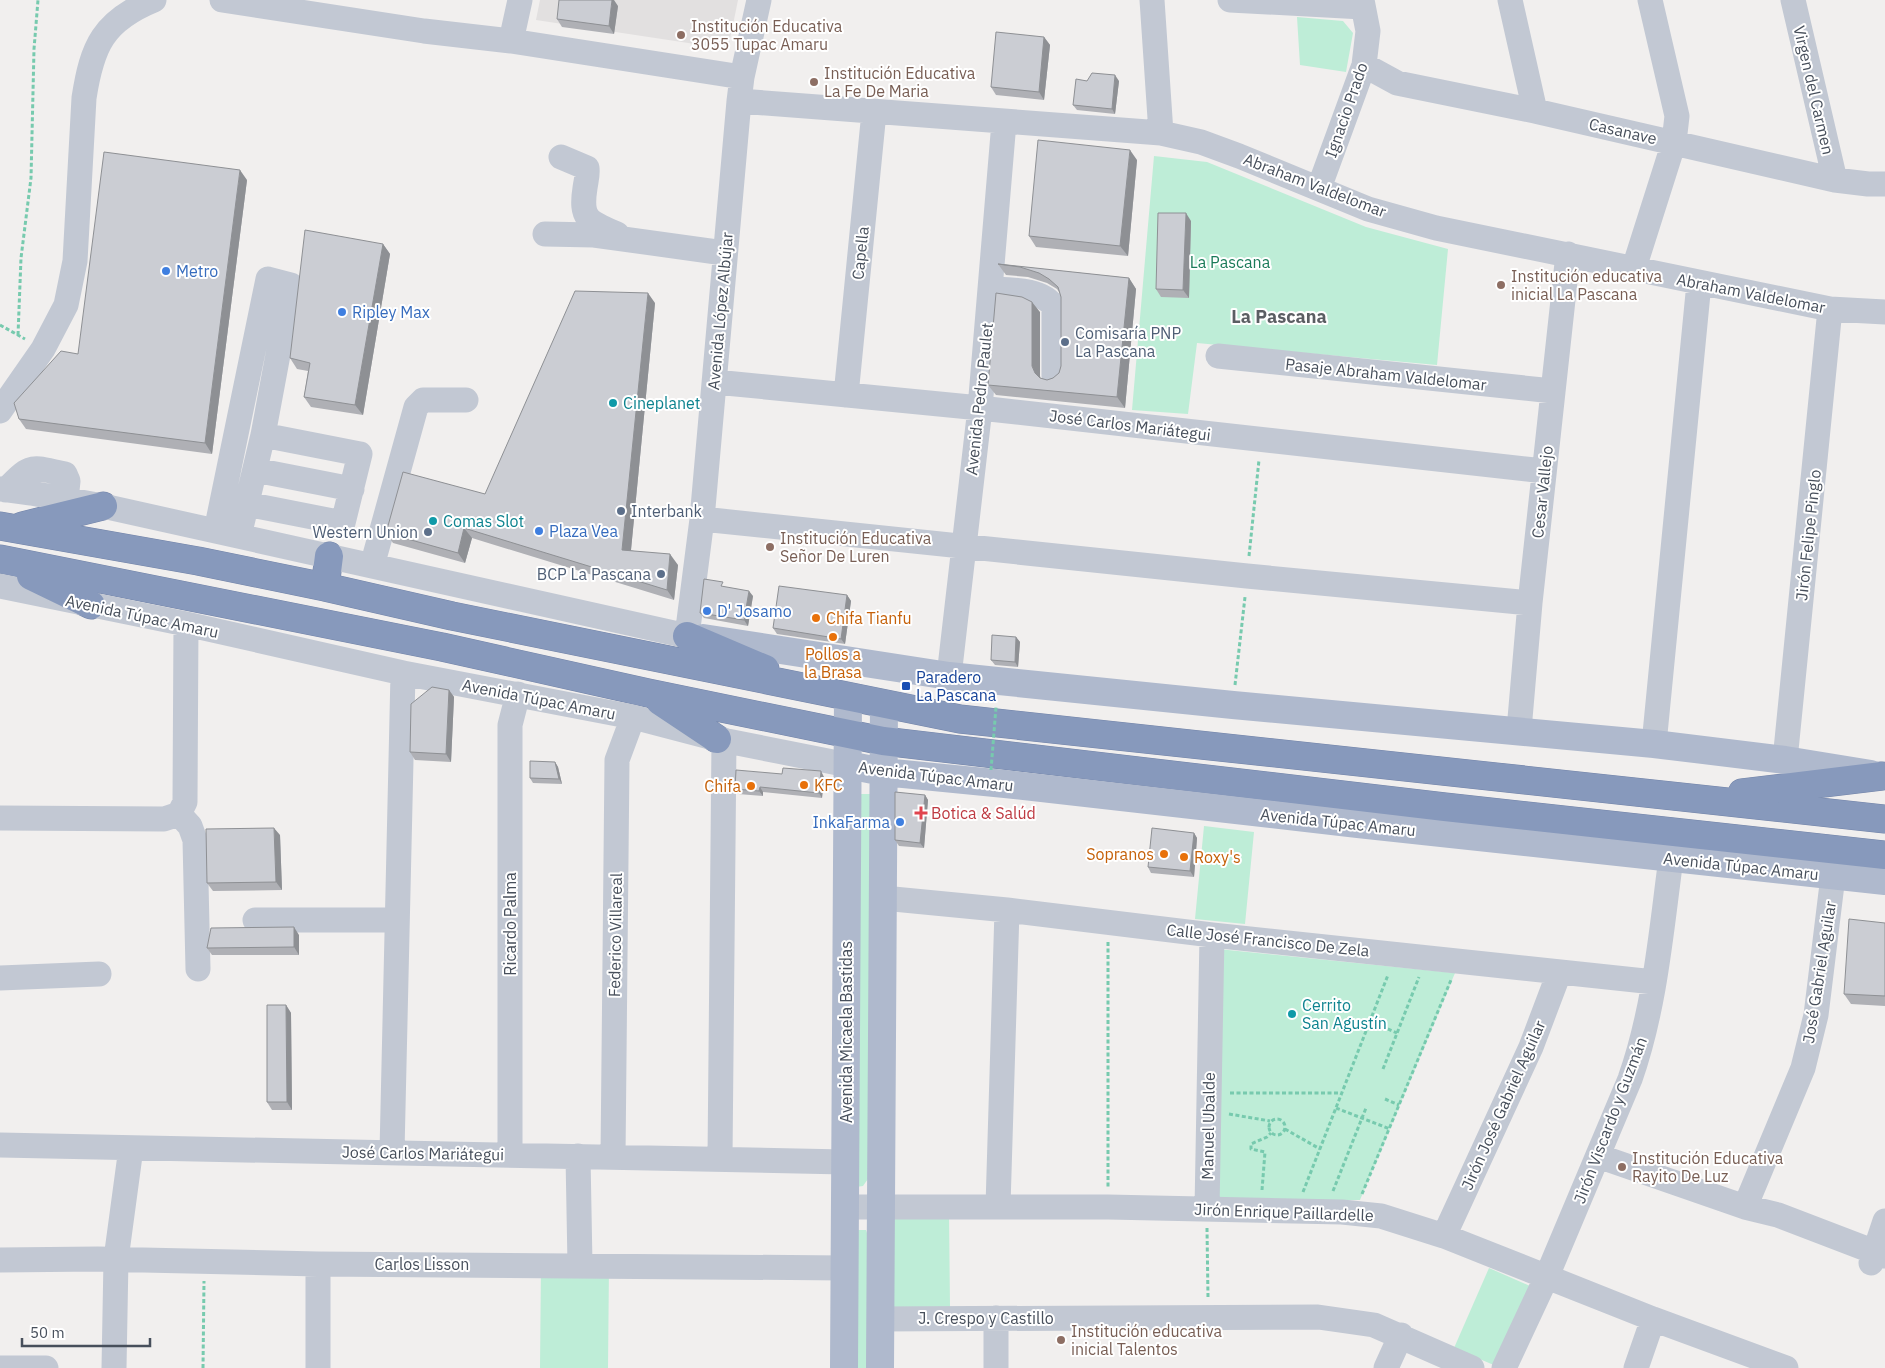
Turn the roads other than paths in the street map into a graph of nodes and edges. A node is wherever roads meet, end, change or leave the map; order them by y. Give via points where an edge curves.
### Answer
1 (154, 0) edge
2 (222, 0) edge
3 (520, 0) edge
4 (759, 0) edge
5 (1152, 0) edge
6 (1231, 0) edge
7 (1510, 0) edge
8 (1650, 0) edge
9 (1793, 0) edge
10 (1363, 4) edge
11 (511, 41) junction
12 (1364, 65) junction
13 (742, 77) junction
14 (739, 101) junction
15 (1535, 111) junction
16 (874, 112) junction
17 (1004, 122) junction
18 (1161, 133) junction
19 (1674, 142) junction
20 (561, 157) dead end
21 (1835, 180) junction
22 (1885, 184) edge
23 (1319, 188) junction
24 (545, 234) dead end
25 (633, 240) junction
26 (724, 253) junction
27 (1568, 254) junction
28 (1634, 268) junction
29 (1699, 283) junction
30 (990, 289) junction
31 (1830, 309) junction
32 (1885, 312) edge
33 (1218, 356) dead end
34 (1054, 376) edge
35 (714, 382) junction
36 (1553, 391) junction
37 (846, 395) junction
38 (466, 400) dead end
39 (980, 408) junction
40 (0, 411) edge
41 (263, 435) junction
42 (255, 470) junction
43 (1544, 471) junction
44 (352, 489) junction
45 (3, 490) edge
46 (247, 504) junction
47 (103, 506) junction
48 (702, 518) junction
49 (6, 527) edge
50 (228, 534) junction
51 (964, 546) junction
52 (329, 556) junction
53 (0, 560) edge
54 (372, 566) junction
55 (0, 586) edge
56 (325, 587) junction
57 (1530, 603) junction
58 (91, 605) junction
59 (186, 624) junction
60 (687, 636) junction
61 (402, 673) junction
62 (949, 676) junction
63 (819, 692) junction
64 (648, 693) junction
65 (518, 694) junction
66 (848, 697) junction
67 (884, 704) junction
68 (633, 717) junction
69 (1519, 730) junction
70 (848, 736) junction
71 (720, 740) junction
72 (883, 741) junction
73 (1654, 744) junction
74 (1785, 760) junction
75 (848, 765) junction
76 (883, 772) junction
77 (1883, 776) edge
78 (1696, 799) junction
79 (179, 814) junction
80 (0, 818) edge
81 (1885, 819) edge
82 (1885, 855) edge
83 (1671, 858) junction
84 (1833, 876) junction
85 (1885, 881) edge
86 (883, 898) junction
87 (1007, 910) junction
88 (255, 920) dead end
89 (397, 920) junction
90 (1212, 935) junction
91 (198, 969) dead end
92 (1559, 973) junction
93 (99, 974) dead end
94 (0, 978) edge
95 (1654, 982) junction
96 (0, 1145) edge
97 (131, 1148) junction
98 (392, 1152) junction
99 (510, 1154) junction
100 (578, 1156) junction
101 (1598, 1156) junction
102 (613, 1157) junction
103 (720, 1159) junction
104 (845, 1162) junction
105 (998, 1206) junction
106 (845, 1207) junction
107 (881, 1207) junction
108 (1745, 1207) junction
109 (1207, 1209) junction
110 (1885, 1221) edge
111 (1444, 1236) junction
112 (116, 1259) junction
113 (0, 1260) edge
114 (1879, 1260) edge
115 (318, 1264) junction
116 (580, 1265) junction
117 (845, 1268) junction
118 (1547, 1276) junction
119 (996, 1318) junction
120 (880, 1319) junction
121 (1653, 1319) junction
122 (1400, 1336) junction
123 (0, 1368) edge
124 (46, 1368) edge
125 (114, 1368) edge
126 (318, 1368) edge
127 (844, 1368) edge
128 (880, 1368) edge
129 (996, 1368) edge
130 (1386, 1368) edge
131 (1472, 1368) edge
132 (1504, 1368) edge
133 (1636, 1368) edge
134 (1786, 1368) edge

1 - 40 street via 121,17 107,30 95,51 84,98 76,261 66,305 43,349
2 - 11 street
3 - 11 street
4 - 13 street, Avenida López Albújar
5 - 18 street
6 - 10 street
7 - 15 street
8 - 19 street via 1678,116
9 - 21 street, Virgen del Carmen
10 - 12 street, Ignacio Prado via 1368,31
11 - 13 street
12 - 15 street, Casanave via 1397,83
12 - 23 street, Ignacio Prado
13 - 14 street, Avenida López Albújar
14 - 16 street, Abraham Valdelomar
14 - 26 street, Avenida López Albújar
15 - 19 street, Casanave
16 - 17 street, Abraham Valdelomar
16 - 37 street, Capella
17 - 18 street, Abraham Valdelomar
17 - 30 street, Avenida Pedro Paulet
18 - 23 street, Abraham Valdelomar via 1201,142
19 - 21 street, Casanave
19 - 28 street
20 - 25 street via 587,168 582,205 590,221
21 - 22 street, Casanave
23 - 27 street, Abraham Valdelomar via 1368,209 1436,228
24 - 25 street
25 - 26 street
26 - 35 street, Avenida López Albújar
27 - 28 street, Abraham Valdelomar
27 - 36 street, Cesar Vallejo
28 - 29 street, Abraham Valdelomar
29 - 31 street, Abraham Valdelomar
29 - 73 street
30 - 34 street via 1028,292 1054,307
30 - 39 street, Avenida Pedro Paulet
31 - 32 street, Abraham Valdelomar
31 - 74 street, Jirón Felipe Pinglo
33 - 36 street, Pasaje Abraham Valdelomar
35 - 37 street, José Carlos Mariátegui
35 - 48 street, Avenida López Albújar
36 - 43 street, Cesar Vallejo
37 - 39 street, José Carlos Mariátegui
38 - 54 street via 423,400 416,407
39 - 43 street, José Carlos Mariátegui
39 - 51 street, Avenida Pedro Paulet
41 - 42 street
41 - 44 street via 360,454
41 - 50 street via 291,284 268,280
42 - 44 street
42 - 46 street
43 - 57 street, Cesar Vallejo
44 - 46 street via 343,523
45 - 47 street
46 - 50 street
47 - 49 highway
47 - 50 street
48 - 51 street
48 - 60 street, Avenida López Albújar
49 - 56 highway
50 - 52 street
51 - 57 street
51 - 62 street, Avenida Pedro Paulet
52 - 54 street
52 - 56 highway
53 - 58 highway
53 - 64 highway, Avenida Túpac Amaru via 432,646
54 - 60 street
55 - 58 street, Avenida Túpac Amaru
56 - 63 highway
57 - 69 street, Cesar Vallejo
58 - 59 street, Avenida Túpac Amaru
59 - 61 street, Avenida Túpac Amaru
59 - 79 street via 185,802
60 - 62 main road
60 - 63 highway
61 - 65 street, Avenida Túpac Amaru
61 - 89 street
62 - 69 main road via 1233,706
63 - 66 highway
64 - 70 highway, Avenida Túpac Amaru
64 - 71 highway
65 - 68 street, Avenida Túpac Amaru
65 - 99 street, Ricardo Palma via 510,725
66 - 67 highway
66 - 70 main road, Avenida Micaela Bastidas
67 - 72 main road
67 - 78 highway via 960,719
68 - 71 street, Avenida Túpac Amaru
68 - 102 street, Federico Villareal via 617,760
69 - 73 main road
70 - 72 highway, Avenida Túpac Amaru
70 - 75 main road, Avenida Micaela Bastidas
71 - 75 street, Avenida Túpac Amaru
71 - 103 street
72 - 76 main road
72 - 82 highway, Avenida Túpac Amaru
73 - 74 main road
74 - 77 main road
75 - 76 main road, Avenida Túpac Amaru
75 - 104 main road, Avenida Micaela Bastidas
76 - 83 main road, Avenida Túpac Amaru
76 - 86 main road
77 - 78 highway
78 - 81 highway
79 - 80 street via 164,819
79 - 91 street via 190,826 195,840
83 - 84 main road, Avenida Túpac Amaru
83 - 95 street, Jirón Viscardo y Guzmán
84 - 85 main road, Avenida Túpac Amaru
84 - 108 street, José Gabriel Aguilar via 1816,1015 1803,1068
86 - 87 street, Calle José Francisco De Zela
86 - 107 main road
87 - 90 street, Calle José Francisco De Zela
87 - 105 street
88 - 89 street
89 - 98 street
90 - 92 street, Calle José Francisco De Zela
90 - 109 street, Manuel Ubalde
92 - 95 street, Calle José Francisco De Zela
92 - 111 street, Jirón José Gabriel Aguilar via 1530,1047
93 - 94 street
95 - 101 street, Jirón Viscardo y Guzmán via 1639,1053
96 - 97 street, José Carlos Mariátegui
97 - 98 street, José Carlos Mariátegui
97 - 112 street
98 - 99 street, José Carlos Mariátegui
99 - 100 street, José Carlos Mariátegui
100 - 102 street, José Carlos Mariátegui
100 - 116 street
101 - 108 street
101 - 118 street, Jirón Viscardo y Guzmán
102 - 103 street, José Carlos Mariátegui
103 - 104 street, José Carlos Mariátegui
104 - 106 main road, Avenida Micaela Bastidas
105 - 107 street, Jirón Enrique Paillardelle
105 - 109 street, Jirón Enrique Paillardelle
106 - 107 street, Jirón Enrique Paillardelle
106 - 117 main road, Avenida Micaela Bastidas
107 - 120 main road
108 - 114 street via 1781,1228
109 - 111 street, Jirón Enrique Paillardelle via 1381,1216
110 - 114 street
111 - 118 street, Jirón Enrique Paillardelle
112 - 113 street, Carlos Lisson
112 - 115 street, Carlos Lisson
112 - 125 street
115 - 116 street, Carlos Lisson
115 - 126 street
116 - 117 street, Carlos Lisson
117 - 127 main road, Avenida Micaela Bastidas
118 - 121 street, Jirón Enrique Paillardelle
118 - 132 street, Jirón Viscardo y Guzmán
119 - 120 street, J. Crespo y Castillo
119 - 122 street, J. Crespo y Castillo via 1318,1317 1374,1325
119 - 129 street
120 - 128 main road
121 - 133 street
121 - 134 street, Jirón Enrique Paillardelle
122 - 130 street
122 - 131 street, J. Crespo y Castillo
123 - 124 street

